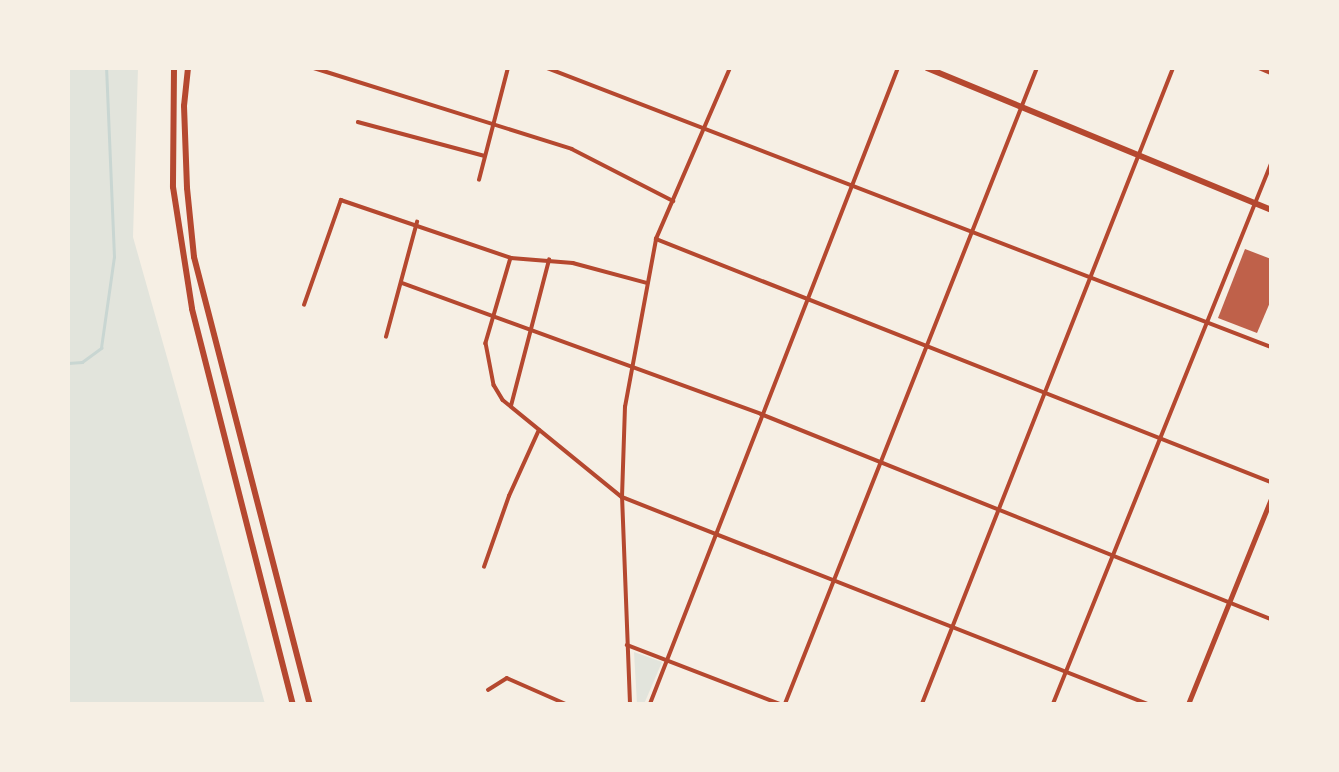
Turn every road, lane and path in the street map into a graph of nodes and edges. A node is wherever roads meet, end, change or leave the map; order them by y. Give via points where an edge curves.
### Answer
1 (174, 68) edge
2 (188, 68) edge
3 (314, 68) edge
4 (508, 68) edge
5 (547, 68) edge
6 (722, 68) edge
7 (898, 68) edge
8 (926, 68) edge
9 (1037, 68) edge
10 (1173, 68) edge
11 (1259, 68) edge
12 (729, 69) edge
13 (1271, 73) edge
14 (1022, 107) junction
15 (358, 122) dead end
16 (493, 122) junction
17 (705, 127) junction
18 (485, 156) junction
19 (1138, 156) junction
20 (1271, 164) edge
21 (479, 180) dead end
22 (854, 183) junction
23 (673, 201) junction
24 (1255, 204) junction
25 (1271, 210) edge
26 (417, 222) junction
27 (974, 230) junction
28 (656, 239) junction
29 (511, 258) junction
30 (549, 260) junction
31 (1090, 275) junction
32 (402, 283) junction
33 (647, 283) junction
34 (809, 296) junction
35 (304, 305) dead end
36 (492, 316) junction
37 (1207, 321) junction
38 (531, 330) junction
39 (386, 337) dead end
40 (928, 344) junction
41 (1271, 347) edge
42 (632, 366) junction
43 (1044, 390) junction
44 (511, 406) junction
45 (761, 414) junction
46 (539, 429) junction
47 (1161, 438) junction
48 (880, 462) junction
49 (1271, 482) edge
50 (622, 497) junction
51 (1271, 499) edge
52 (997, 509) junction
53 (716, 530) junction
54 (1113, 555) junction
55 (484, 567) dead end
56 (832, 577) junction
57 (1229, 603) junction
58 (1271, 619) edge
59 (951, 625) junction
60 (627, 645) junction
61 (669, 661) junction
62 (1066, 671) junction
63 (488, 690) dead end
64 (293, 704) edge
65 (310, 704) edge
66 (566, 704) edge
67 (631, 704) edge
68 (650, 704) edge
69 (783, 704) edge
70 (922, 704) edge
71 (1053, 704) edge
72 (1148, 704) edge
73 (1188, 704) edge

1 - 64 highway via 173,187 192,309
2 - 65 highway via 187,188 194,257
3 - 16 street
4 - 16 street
5 - 17 street
6 - 12 street
7 - 22 street
8 - 14 highway
9 - 14 street
10 - 19 street
11 - 13 street
12 - 17 street
14 - 19 highway
14 - 27 street
15 - 18 street
16 - 18 street
16 - 23 street via 572,149
17 - 22 street
17 - 23 street
18 - 21 street
19 - 24 highway
19 - 31 street
20 - 24 street
22 - 27 street
22 - 34 street
23 - 28 street
24 - 25 highway
24 - 37 street
26 - 29 street
26 - 32 street
26 - 35 street via 341,200
27 - 31 street
27 - 40 street
28 - 33 street
28 - 34 street
29 - 30 street
29 - 36 street
30 - 33 street
30 - 38 street
31 - 37 street
31 - 43 street
32 - 36 street
32 - 39 street
33 - 42 street
34 - 40 street
34 - 45 street
36 - 38 street
36 - 44 street via 486,343 491,371 494,385
37 - 41 street
37 - 47 street
38 - 42 street
38 - 44 street
40 - 43 street
40 - 48 street
42 - 45 street
42 - 50 street via 622,450
43 - 47 street
43 - 52 street
44 - 46 street
45 - 48 street
45 - 53 street
46 - 50 street
46 - 55 street
47 - 49 street
47 - 54 street
48 - 52 street
48 - 56 street
50 - 53 street
50 - 60 street
51 - 57 street
52 - 54 street
52 - 59 street
53 - 56 street
53 - 61 street
54 - 57 street
54 - 62 street
56 - 59 street
56 - 69 street
57 - 58 street
57 - 73 street
59 - 62 street
59 - 70 street
60 - 61 street
60 - 67 street
61 - 68 street
61 - 69 street
62 - 71 street
62 - 72 street
63 - 66 street via 507,678

